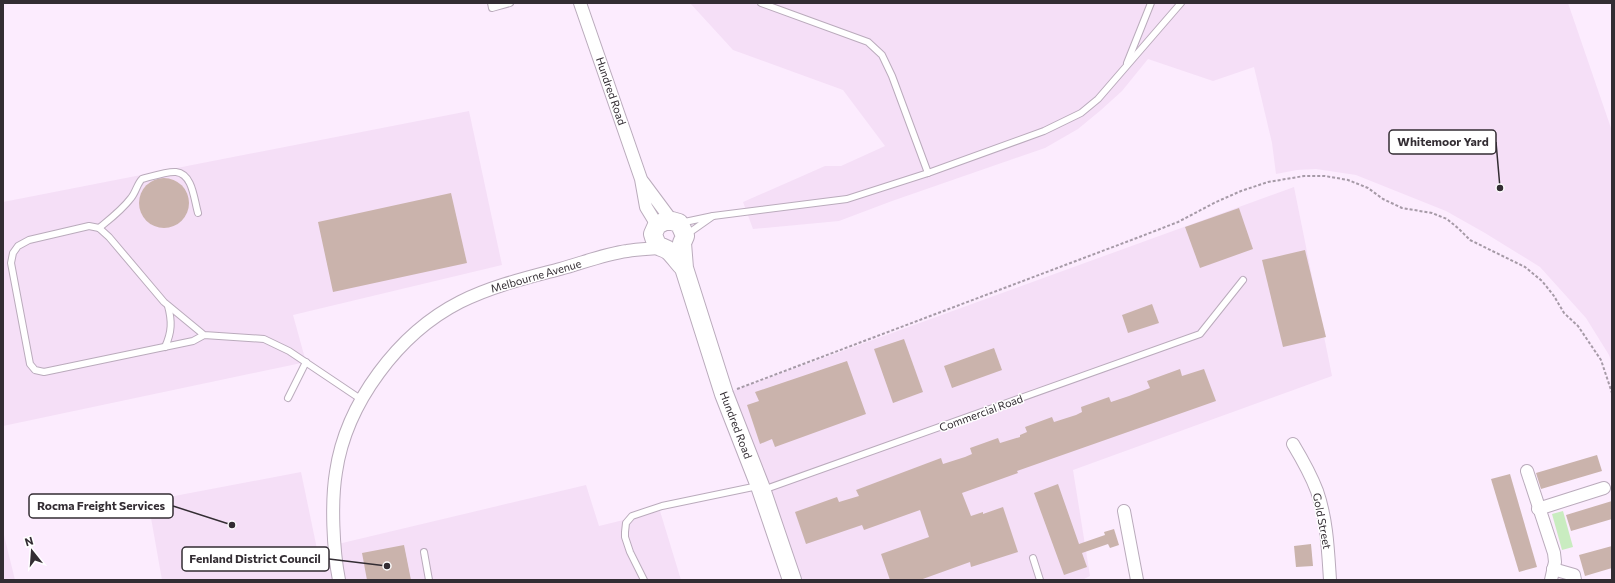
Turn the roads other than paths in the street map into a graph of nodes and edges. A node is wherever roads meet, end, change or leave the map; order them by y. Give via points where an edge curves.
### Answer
1 (491, 3) edge
2 (510, 3) edge
3 (580, 3) edge
4 (761, 3) edge
5 (1151, 3) edge
6 (1181, 3) edge
7 (1125, 69) junction
8 (928, 172) junction
9 (198, 213) dead end
10 (713, 216) junction
11 (99, 228) junction
12 (670, 235) junction
13 (1242, 280) dead end
14 (168, 306) junction
15 (204, 335) junction
16 (165, 347) junction
17 (306, 362) junction
18 (288, 398) dead end
19 (362, 400) junction
20 (1293, 444) dead end
21 (1527, 471) dead end
22 (760, 488) junction
23 (1604, 488) dead end
24 (1538, 508) junction
25 (1124, 511) dead end
26 (424, 552) dead end
27 (1033, 558) dead end
28 (1552, 575) edge
29 (339, 580) edge
30 (429, 580) edge
31 (644, 580) edge
32 (792, 580) edge
33 (1040, 580) edge
34 (1137, 580) edge
35 (1330, 580) edge
36 (1575, 580) edge

1 - 2 lane via 492,8
3 - 12 street, Hundred Road via 641,179 646,207
4 - 8 lane via 868,42 882,55
5 - 7 lane
6 - 7 lane
7 - 8 lane via 1098,99 1081,113 1044,131
8 - 10 lane via 847,199
9 - 11 lane via 189,180 175,172 142,179 136,192 122,208
10 - 12 lane
10 - 12 lane
11 - 14 lane
11 - 16 lane via 89,226 28,240 18,246 13,253 11,262 30,364 35,370 44,372
12 - 19 street, Melbourne Avenue via 627,251 498,285 460,302 431,320 409,340 386,364
12 - 22 street, Hundred Road via 684,268 724,394
13 - 22 lane, Commercial Road via 1200,334
14 - 15 lane
14 - 16 lane via 172,328
15 - 16 lane via 192,341
15 - 17 lane via 264,339 289,350
17 - 18 lane
17 - 19 lane
19 - 29 street, Melbourne Avenue via 346,433 336,472 333,519
20 - 35 street, Gold Street via 1316,490 1328,542
21 - 24 street
22 - 31 lane, Commercial Road via 662,506 632,516 626,523 624,532 630,552
22 - 32 street, Hundred Road
23 - 24 street
24 - 28 street via 1554,553
25 - 34 street
26 - 30 lane
27 - 33 lane
28 - 36 street via 1574,575

